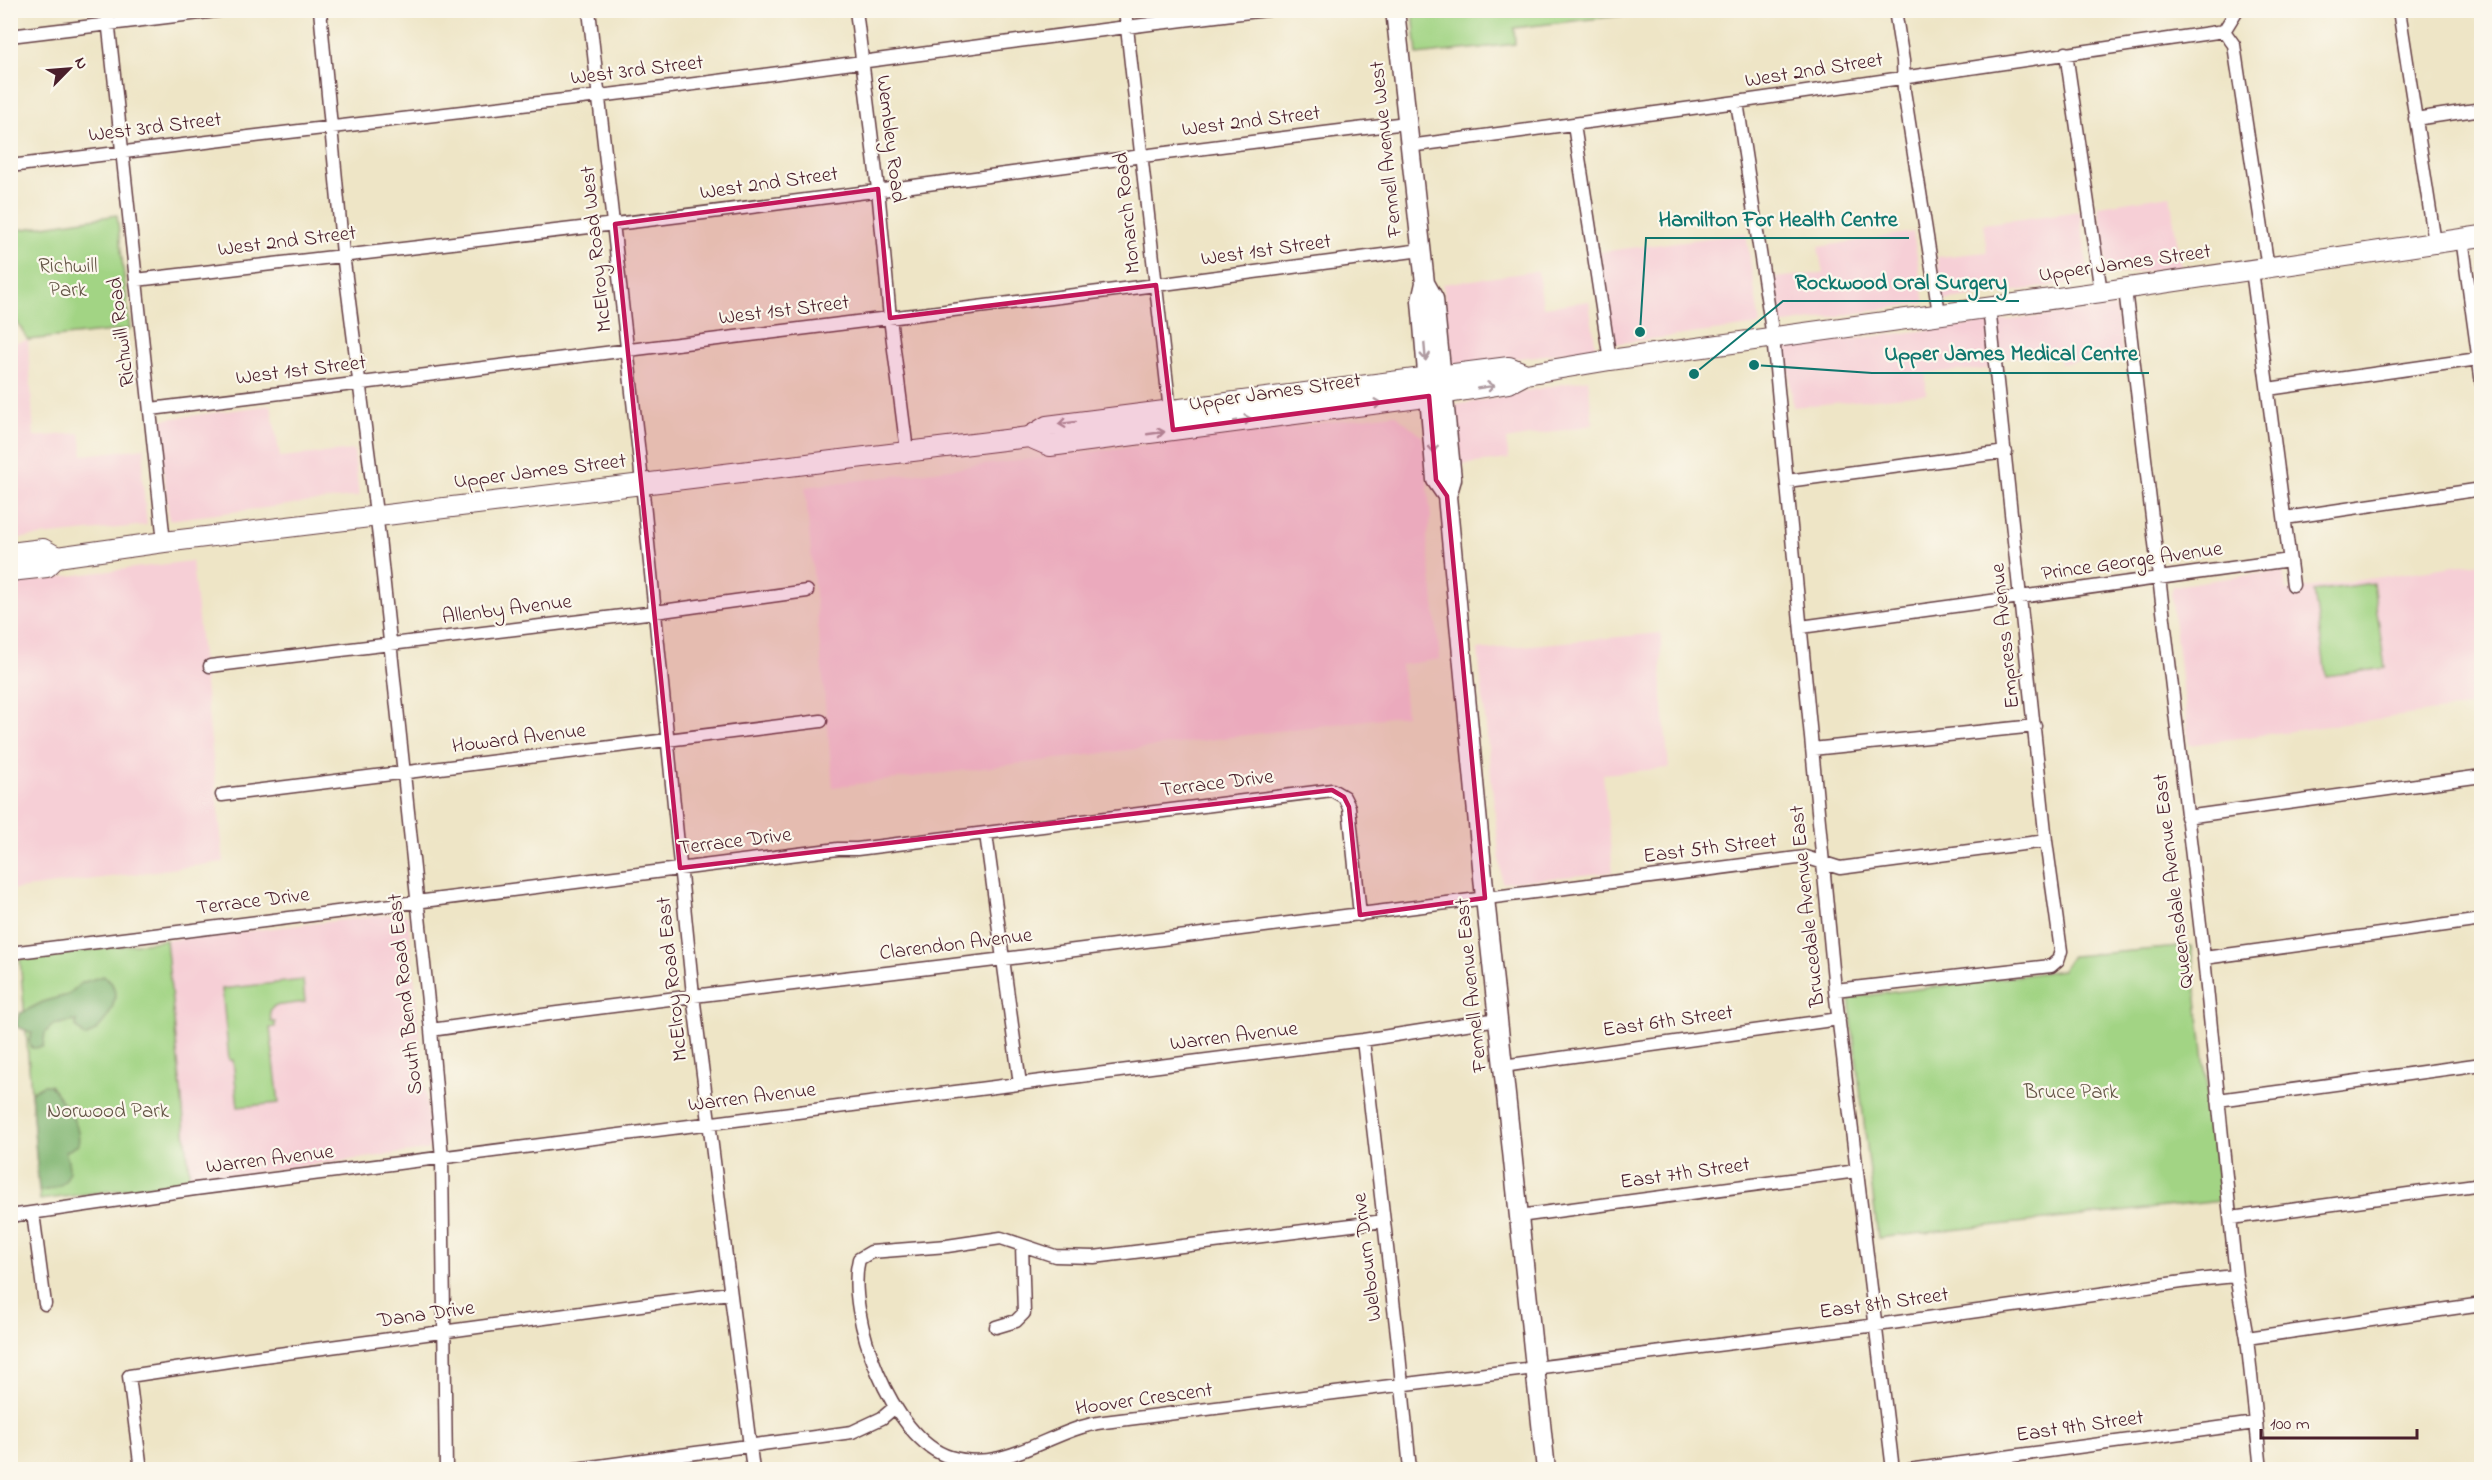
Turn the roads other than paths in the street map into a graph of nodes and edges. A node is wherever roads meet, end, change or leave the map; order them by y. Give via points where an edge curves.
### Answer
1 (107, 10) edge
2 (225, 10) edge
3 (320, 10) edge
4 (589, 10) edge
5 (856, 10) edge
6 (1125, 10) edge
7 (1268, 10) edge
8 (1395, 10) edge
9 (1895, 10) edge
10 (2237, 10) edge
11 (2399, 10) edge
12 (109, 24) junction
13 (1126, 26) junction
14 (2224, 31) junction
15 (10, 36) edge
16 (2066, 53) junction
17 (861, 61) junction
18 (1903, 77) junction
19 (599, 96) junction
20 (1737, 102) junction
21 (2481, 109) edge
22 (2415, 119) junction
23 (1407, 123) junction
24 (1574, 124) junction
25 (331, 126) junction
26 (1409, 146) junction
27 (122, 152) junction
28 (1141, 155) junction
29 (10, 166) edge
30 (878, 189) junction
31 (615, 224) junction
32 (2472, 237) edge
33 (2435, 243) junction
34 (1421, 250) junction
35 (343, 254) junction
36 (2260, 269) junction
37 (136, 280) junction
38 (1156, 285) junction
39 (2125, 289) junction
40 (2101, 292) junction
41 (1989, 307) junction
42 (1938, 314) junction
43 (890, 318) junction
44 (1773, 337) junction
45 (628, 349) junction
46 (2478, 359) junction
47 (1610, 360) junction
48 (360, 383) junction
49 (2481, 384) edge
50 (1435, 387) junction
51 (2268, 389) junction
52 (151, 409) junction
53 (1170, 411) junction
54 (1029, 437) junction
55 (907, 451) junction
56 (2006, 452) junction
57 (1787, 482) junction
58 (642, 483) junction
59 (2481, 489) edge
60 (376, 515) junction
61 (2285, 518) junction
62 (164, 542) junction
63 (10, 555) edge
64 (57, 557) junction
65 (2290, 560) junction
66 (32, 569) junction
67 (10, 572) edge
68 (2159, 577) junction
69 (2294, 585) dead end
70 (807, 591) dead end
71 (2022, 598) junction
72 (655, 612) junction
73 (1801, 627) junction
74 (390, 644) junction
75 (210, 666) dead end
76 (821, 721) dead end
77 (2035, 726) junction
78 (668, 741) junction
79 (1812, 749) junction
80 (404, 772) junction
81 (2481, 776) edge
82 (222, 795) dead end
83 (2186, 818) junction
84 (986, 834) junction
85 (2046, 842) junction
86 (1822, 864) junction
87 (680, 868) junction
88 (1485, 898) junction
89 (416, 901) junction
90 (1360, 915) junction
91 (2481, 920) edge
92 (10, 953) edge
93 (2204, 958) junction
94 (1004, 959) junction
95 (1835, 990) junction
96 (693, 995) junction
97 (1498, 1019) junction
98 (1839, 1019) junction
99 (431, 1030) junction
100 (1363, 1040) junction
101 (2481, 1064) edge
102 (1503, 1066) junction
103 (1020, 1084) junction
104 (2218, 1100) junction
105 (708, 1123) junction
106 (442, 1158) junction
107 (1857, 1171) junction
108 (2481, 1184) edge
109 (33, 1213) junction
110 (10, 1216) edge
111 (1519, 1216) junction
112 (2231, 1218) junction
113 (1384, 1221) junction
114 (1023, 1245) junction
115 (2236, 1276) junction
116 (729, 1293) junction
117 (45, 1304) dead end
118 (2481, 1304) edge
119 (1876, 1325) junction
120 (996, 1327) dead end
121 (444, 1331) junction
122 (2247, 1338) junction
123 (1536, 1368) junction
124 (1401, 1385) junction
125 (895, 1407) junction
126 (2255, 1423) junction
127 (750, 1445) junction
128 (141, 1470) edge
129 (446, 1470) edge
130 (569, 1470) edge
131 (753, 1470) edge
132 (1410, 1470) edge
133 (1546, 1470) edge
134 (1893, 1470) edge
135 (1909, 1470) edge
136 (2261, 1470) edge

1 - 12 street, Richwill Road
2 - 12 street
3 - 25 street, South Bend Road East
4 - 19 street, McElroy Road West
5 - 17 street, Wembley Road
6 - 13 street, Monarch Road
7 - 13 street, West 3rd Street
8 - 23 main road, Fennell Avenue West
9 - 18 street
10 - 14 street
11 - 22 street
12 - 15 street
12 - 27 street, Richwill Road
13 - 17 street, West 3rd Street
13 - 28 street, Monarch Road
14 - 16 street, West 2nd Street
14 - 36 street via 2234,45
16 - 18 street, West 2nd Street
16 - 40 street
17 - 19 street, West 3rd Street
17 - 30 street, Wembley Road
18 - 20 street, West 2nd Street
18 - 42 street
19 - 25 street, West 3rd Street
19 - 31 street, McElroy Road West
20 - 24 street, West 2nd Street
20 - 44 street, Brucedale Avenue East
21 - 22 street
22 - 33 street
23 - 26 main road, Fennell Avenue West
23 - 28 street, West 2nd Street
24 - 26 street, West 2nd Street
24 - 47 street
25 - 27 street, West 3rd Street
25 - 35 street, South Bend Road East
26 - 34 main road, Fennell Avenue West
27 - 29 street, West 3rd Street
27 - 37 street, Richwill Road
28 - 30 street, West 2nd Street
28 - 38 street, Monarch Road
30 - 31 street, West 2nd Street
30 - 43 street, Wembley Road
31 - 35 street, West 2nd Street
31 - 45 street, McElroy Road West
32 - 33 main road, Upper James Street
32 - 46 street
33 - 36 main road, Upper James Street
34 - 38 street, West 1st Street
34 - 50 main road, Fennell Avenue West via 1425,284 1434,299
35 - 37 street, West 2nd Street
35 - 48 street, South Bend Road East
36 - 39 main road, Upper James Street
36 - 51 street
37 - 52 street, Richwill Road
38 - 43 street, West 1st Street
38 - 53 street, Monarch Road
39 - 40 main road, Upper James Street
39 - 68 street, Queensdale Avenue East
40 - 41 main road, Upper James Street
41 - 42 main road, Upper James Street
41 - 56 street, Empress Avenue
42 - 44 main road, Upper James Street
43 - 45 street, West 1st Street
43 - 55 street, Wembley Road
44 - 47 main road, Upper James Street
44 - 57 street, Brucedale Avenue East
45 - 48 street, West 1st Street
45 - 58 street, McElroy Road West
46 - 49 street
46 - 51 street
47 - 50 main road, Upper James Street via 1526,374 1509,367
48 - 52 street, West 1st Street
48 - 60 street, South Bend Road East
50 - 53 main road, Upper James Street
54 -> 50 main road, Upper James Street via 1050,446
50 - 88 main road, Fennell Avenue East via 1436,480 1447,496
51 - 61 street
52 - 62 street, Richwill Road
53 -> 54 main road, Upper James Street via 1047,426
54 - 55 main road, Upper James Street
55 - 58 main road, Upper James Street
56 - 57 street
56 - 71 street, Empress Avenue
57 - 73 street, Brucedale Avenue East
58 - 60 main road, Upper James Street
58 - 72 street, McElroy Road East
59 - 61 street
60 - 62 main road, Upper James Street
60 - 74 street, South Bend Road East
61 - 65 street
62 - 64 main road, Upper James Street
63 - 64 main road, Upper James Street via 43,549
63 - 66 main road
64 - 66 main road, Upper James Street via 47,567
65 - 68 street, Prince George Avenue
65 - 69 street
66 - 67 main road, Upper James Street
68 - 71 street, Prince George Avenue
68 - 83 street, Queensdale Avenue East
70 - 72 street, Allenby Avenue
71 - 73 street, Prince George Avenue
71 - 77 street, Empress Avenue
72 - 74 street, Allenby Avenue
72 - 78 street, McElroy Road East
73 - 79 street, Brucedale Avenue East
74 - 75 street, Allenby Avenue
74 - 80 street, South Bend Road East
76 - 78 street, Howard Avenue
77 - 79 street
77 - 85 street, Empress Avenue
78 - 80 street, Howard Avenue
78 - 87 street, McElroy Road East
79 - 86 street, Brucedale Avenue East
80 - 82 street, Howard Avenue
80 - 89 street, South Bend Road East
81 - 83 street
83 - 93 street, Queensdale Avenue East
84 - 87 street, Terrace Drive
84 - 90 street, Terrace Drive via 1332,790 1344,796 1349,807
84 - 94 street
85 - 86 street, East 5th Street via 1840,868
85 - 95 street, Empress Avenue via 2061,951 2051,966
86 - 88 street, East 5th Street via 1805,857
86 - 95 street, Brucedale Avenue East
87 - 89 street, Terrace Drive
87 - 96 street, McElroy Road East
88 - 90 street, Clarendon Avenue
88 - 97 main road, Fennell Avenue East
89 - 92 street, Terrace Drive
89 - 99 street, South Bend Road East
90 - 94 street, Clarendon Avenue
91 - 93 street
93 - 104 street, Queensdale Avenue East
94 - 96 street, Clarendon Avenue
94 - 103 street
95 - 98 street, Brucedale Avenue East
96 - 99 street, Clarendon Avenue
96 - 105 street, McElroy Road East
97 - 100 street, Warren Avenue
97 - 102 main road, Fennell Avenue East
98 - 102 street, East 6th Street
98 - 107 street, Brucedale Avenue East
99 - 106 street, South Bend Road East
100 - 103 street, Warren Avenue
100 - 113 street, Welbourn Drive
101 - 104 street
102 - 111 main road, Fennell Avenue East
103 - 105 street, Warren Avenue
104 - 112 street, Queensdale Avenue East
105 - 106 street, Warren Avenue
105 - 116 street, McElroy Road East
106 - 109 street, Warren Avenue
106 - 121 street, South Bend Road East
107 - 111 street, East 7th Street
107 - 119 street, Brucedale Avenue East
108 - 112 street
109 - 110 street, Warren Avenue
109 - 117 street
111 - 123 main road, Fennell Avenue East
112 - 115 street, Queensdale Avenue East
113 - 114 street, Hoover Crescent via 1094,1257 1055,1256
113 - 124 street, Welbourn Drive
114 - 120 street via 1024,1313 1016,1321
114 - 125 street, Hoover Crescent via 1001,1238 871,1252 859,1259 858,1303 868,1348
115 - 119 street, East 8th Street
115 - 122 street, Queensdale Avenue East
116 - 121 street, Dana Drive
116 - 127 street, McElroy Road East
118 - 122 street
119 - 123 street, East 8th Street
119 - 134 street, Brucedale Avenue East
121 - 128 street, Dana Drive via 129,1377
121 - 129 street, South Bend Road East
122 - 126 street, Queensdale Avenue East
123 - 124 street, Hoover Crescent
123 - 133 main road, Fennell Avenue East
124 - 125 street, Hoover Crescent via 1079,1426 998,1460 970,1462 945,1455 919,1437
124 - 132 street, Welbourn Drive
125 - 127 street via 852,1432
126 - 135 street, East 9th Street
126 - 136 street, Queensdale Avenue East
127 - 130 street
127 - 131 street, McElroy Road East

